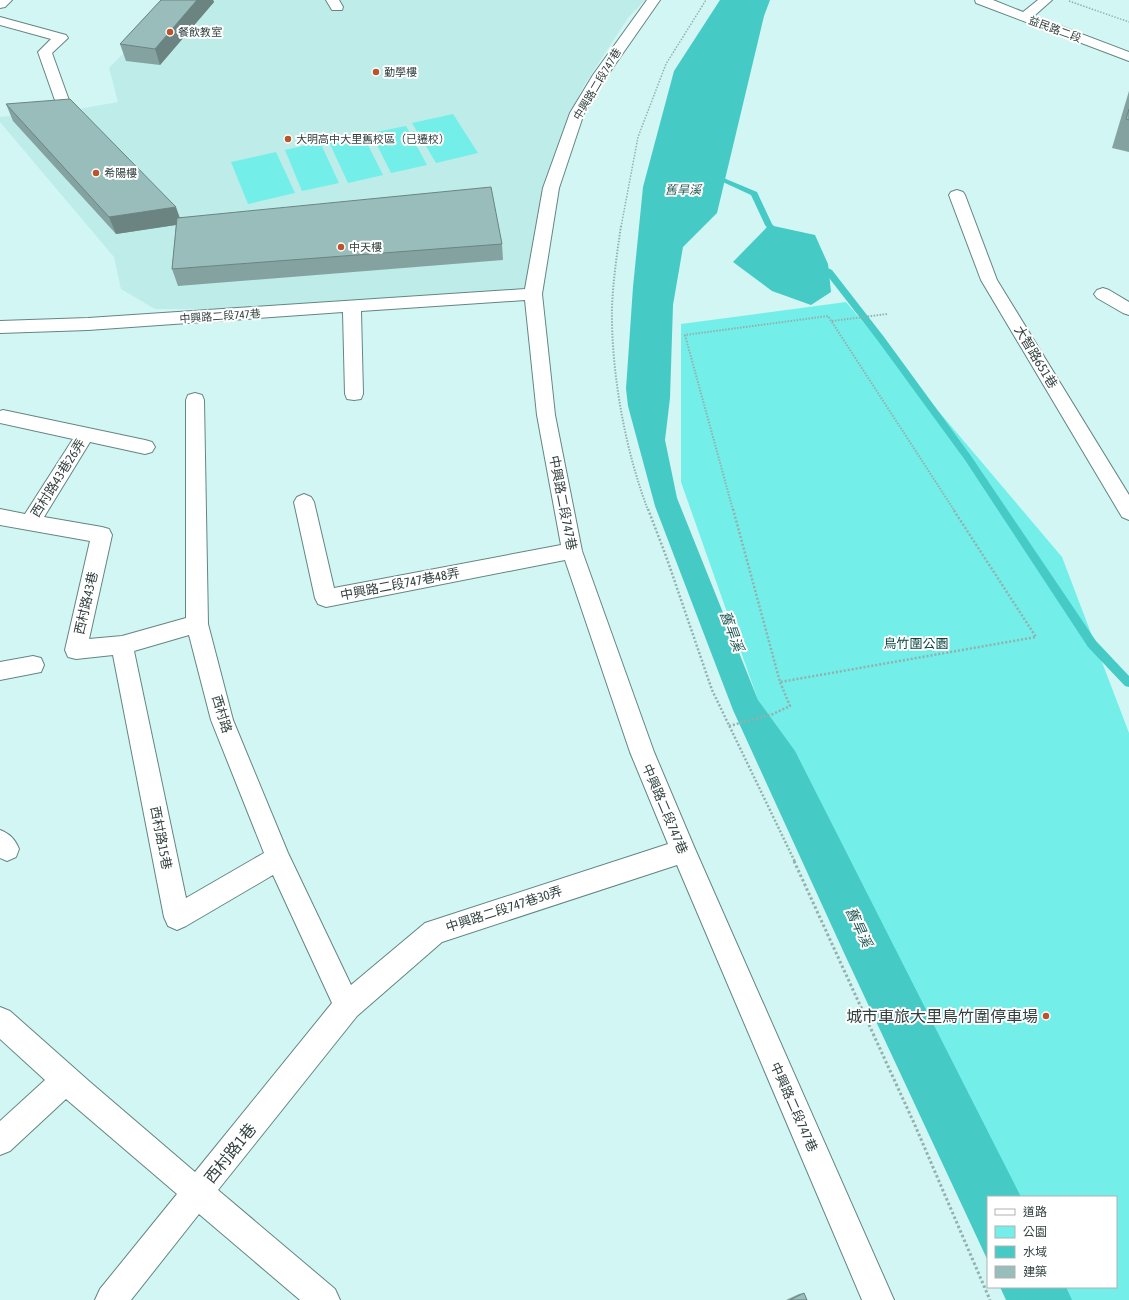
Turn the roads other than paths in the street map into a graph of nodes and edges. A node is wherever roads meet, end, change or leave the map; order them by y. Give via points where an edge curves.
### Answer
1 (6, 0) edge
2 (654, 0) edge
3 (981, 0) edge
4 (1046, 0) edge
5 (0, 4) edge
6 (1024, 17) junction
7 (0, 21) edge
8 (1129, 57) edge
9 (64, 106) edge
10 (957, 195) dead end
11 (533, 294) junction
12 (1103, 294) dead end
13 (352, 307) junction
14 (1129, 309) edge
15 (0, 327) edge
16 (354, 394) dead end
17 (195, 400) dead end
18 (3, 418) dead end
19 (86, 435) junction
20 (145, 447) dead end
21 (304, 502) dead end
22 (1129, 512) edge
23 (0, 516) edge
24 (30, 522) junction
25 (572, 552) junction
26 (197, 624) junction
27 (122, 645) junction
28 (33, 665) dead end
29 (0, 671) edge
30 (683, 851) junction
31 (278, 858) junction
32 (348, 1006) junction
33 (0, 1021) edge
34 (65, 1080) junction
35 (0, 1141) edge
36 (198, 1192) junction
37 (111, 1300) edge
38 (324, 1300) edge
39 (878, 1300) edge

1 - 5 street
2 - 11 street, 中興路二段747巷 via 600,75 577,114 548,188
3 - 6 street, 益民路二段
4 - 6 street
6 - 8 street, 益民路二段
7 - 9 street via 61,38 45,52
10 - 22 street, 大智路651巷 via 989,280
11 - 13 street, 中興路二段747巷
11 - 25 street, 中興路二段747巷 via 546,415
12 - 14 street
13 - 15 street, 中興路二段747巷
13 - 16 street
17 - 26 street, 西村路
18 - 19 street, 西村路43巷26弄
19 - 20 street, 西村路43巷26弄
19 - 24 street, 西村路43巷26弄
21 - 25 street, 中興路二段747巷48弄 via 326,598
23 - 24 street, 西村路43巷
24 - 27 street, 西村路43巷 via 102,535 76,650
25 - 30 street, 中興路二段747巷 via 642,752
26 - 27 street, 西村路43巷
26 - 31 street, 西村路 via 222,720
27 - 31 street, 西村路15巷 via 177,917
28 - 29 street
30 - 32 street, 中興路二段747巷30弄 via 434,932
30 - 39 street, 中興路二段747巷
31 - 32 street, 西村路
32 - 36 street, 西村路1巷
33 - 34 street
34 - 35 street
34 - 36 street
36 - 37 street, 西村路1巷
36 - 38 street

